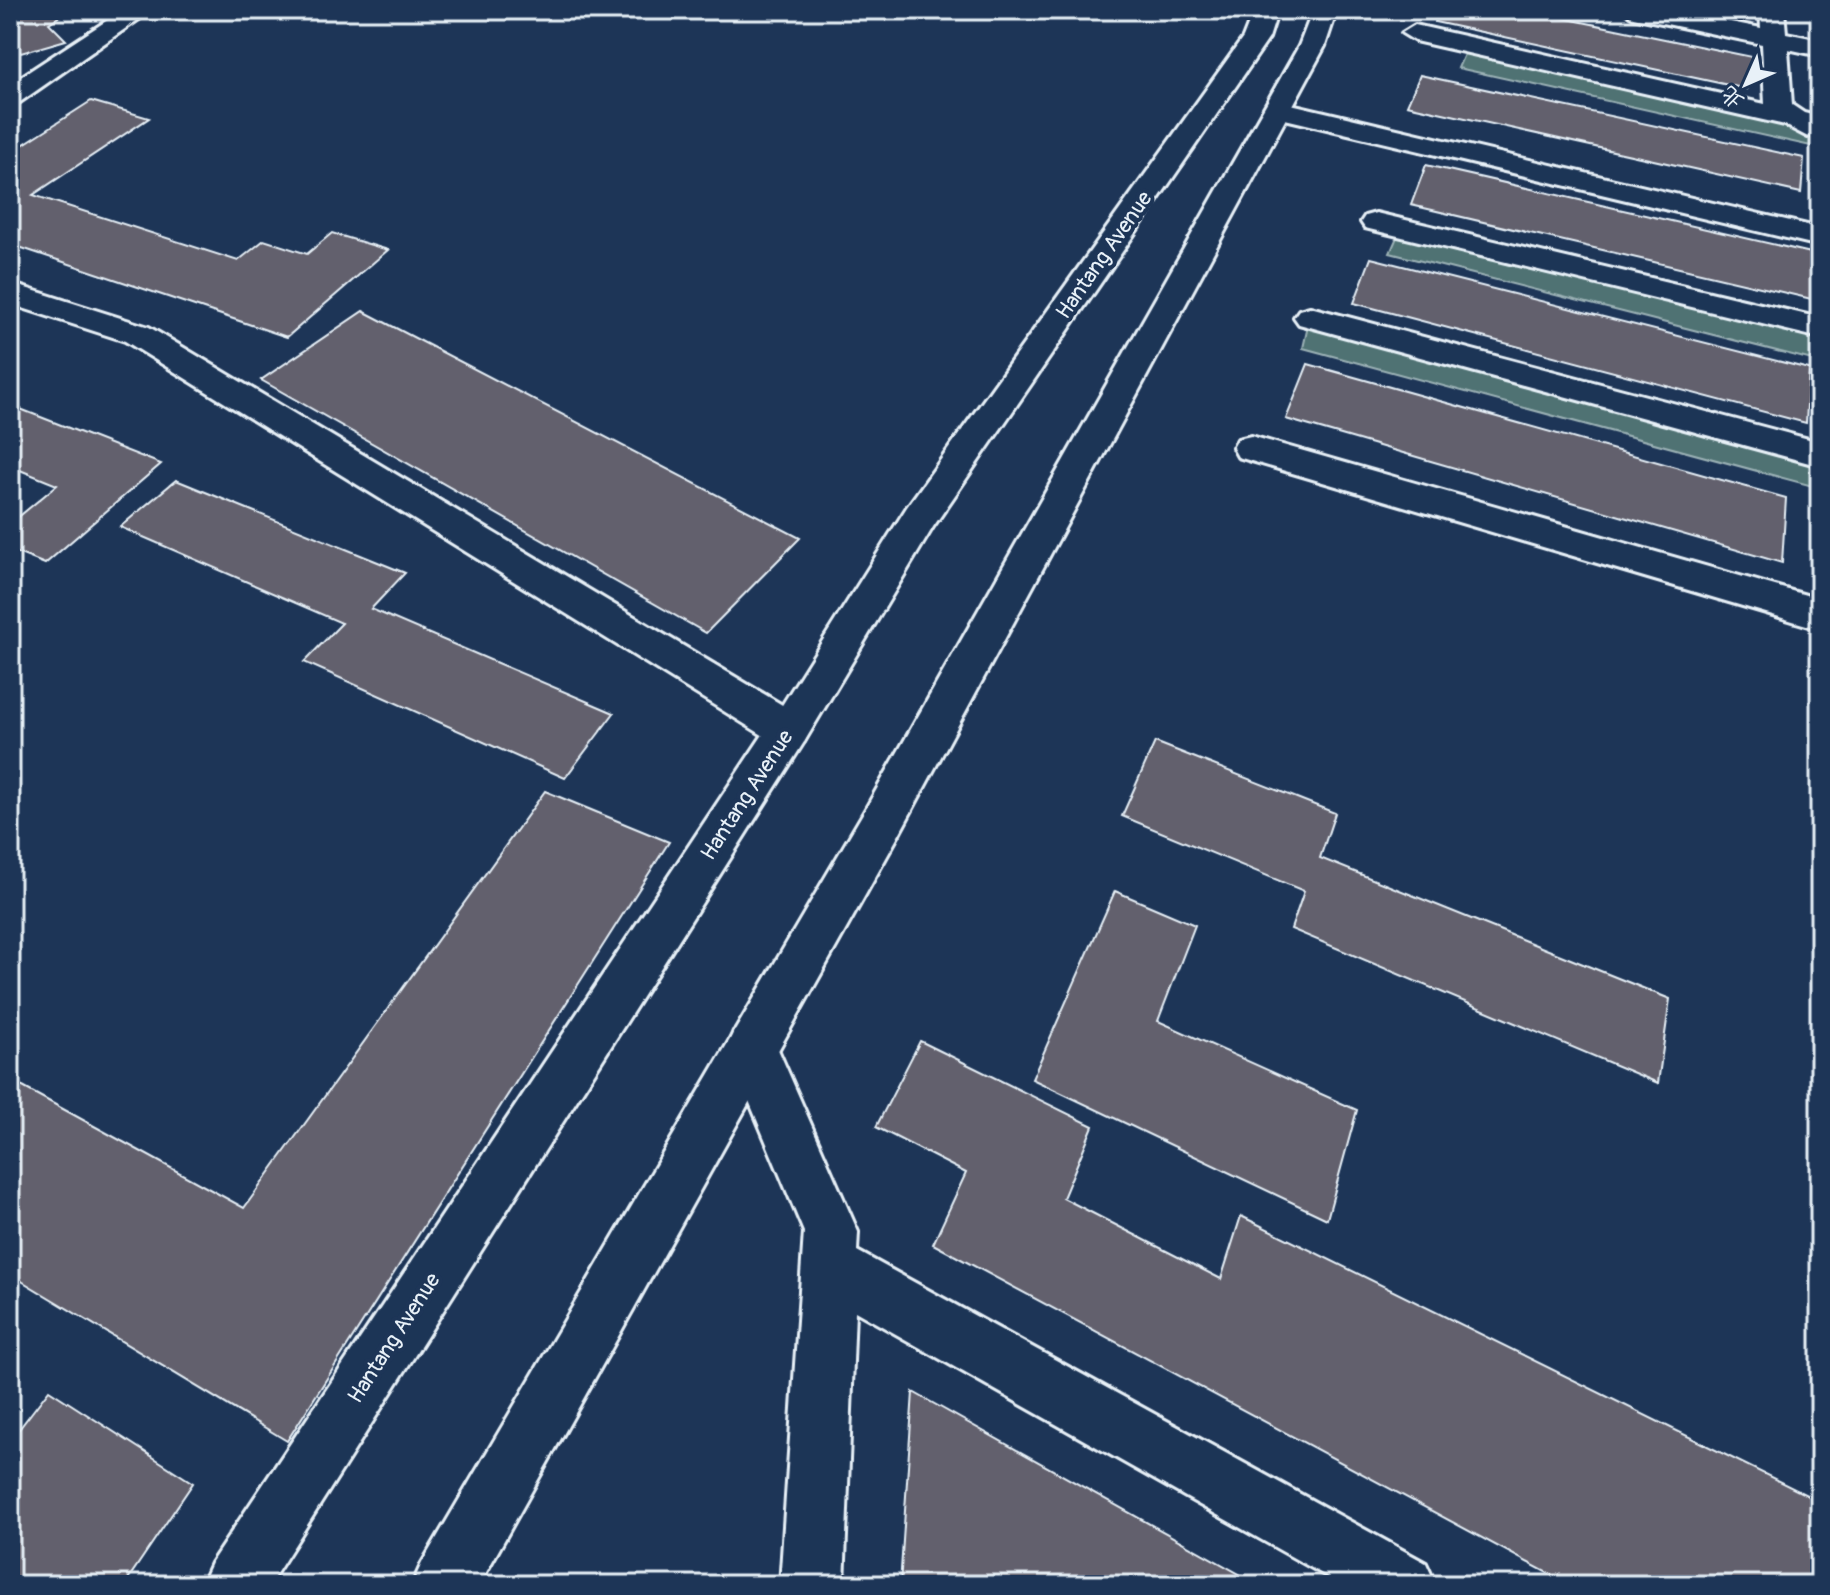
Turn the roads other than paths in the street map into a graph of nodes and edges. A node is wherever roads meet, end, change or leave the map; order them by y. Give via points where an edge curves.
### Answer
1 (140, 10) edge
2 (1266, 10) edge
3 (1325, 10) edge
4 (1633, 10) edge
5 (1772, 10) edge
6 (1415, 33) dead end
7 (1774, 39) junction
8 (1820, 48) edge
9 (10, 96) edge
10 (1278, 109) junction
11 (1808, 123) edge
12 (1820, 137) edge
13 (1376, 222) dead end
14 (1820, 237) edge
15 (10, 293) edge
16 (1310, 317) dead end
17 (1820, 328) edge
18 (1251, 448) dead end
19 (1820, 454) edge
20 (1820, 614) edge
21 (789, 730) junction
22 (752, 1048) junction
23 (829, 1266) junction
24 (233, 1585) edge
25 (444, 1585) edge
26 (812, 1585) edge
27 (1404, 1585) edge

1 - 9 main road
2 - 21 main road, Hantang Avenue via 1256,38 920,517
3 - 10 main road
4 - 7 main road
5 - 7 main road
6 - 11 main road
7 - 8 main road
7 - 11 main road via 1779,108
10 - 14 main road
10 - 22 main road
11 - 12 main road
13 - 17 main road
15 - 21 main road via 137,334
16 - 19 main road
18 - 20 main road
21 - 24 main road, Hantang Avenue
22 - 23 main road via 831,1232
22 - 25 main road
23 - 26 main road
23 - 27 main road

